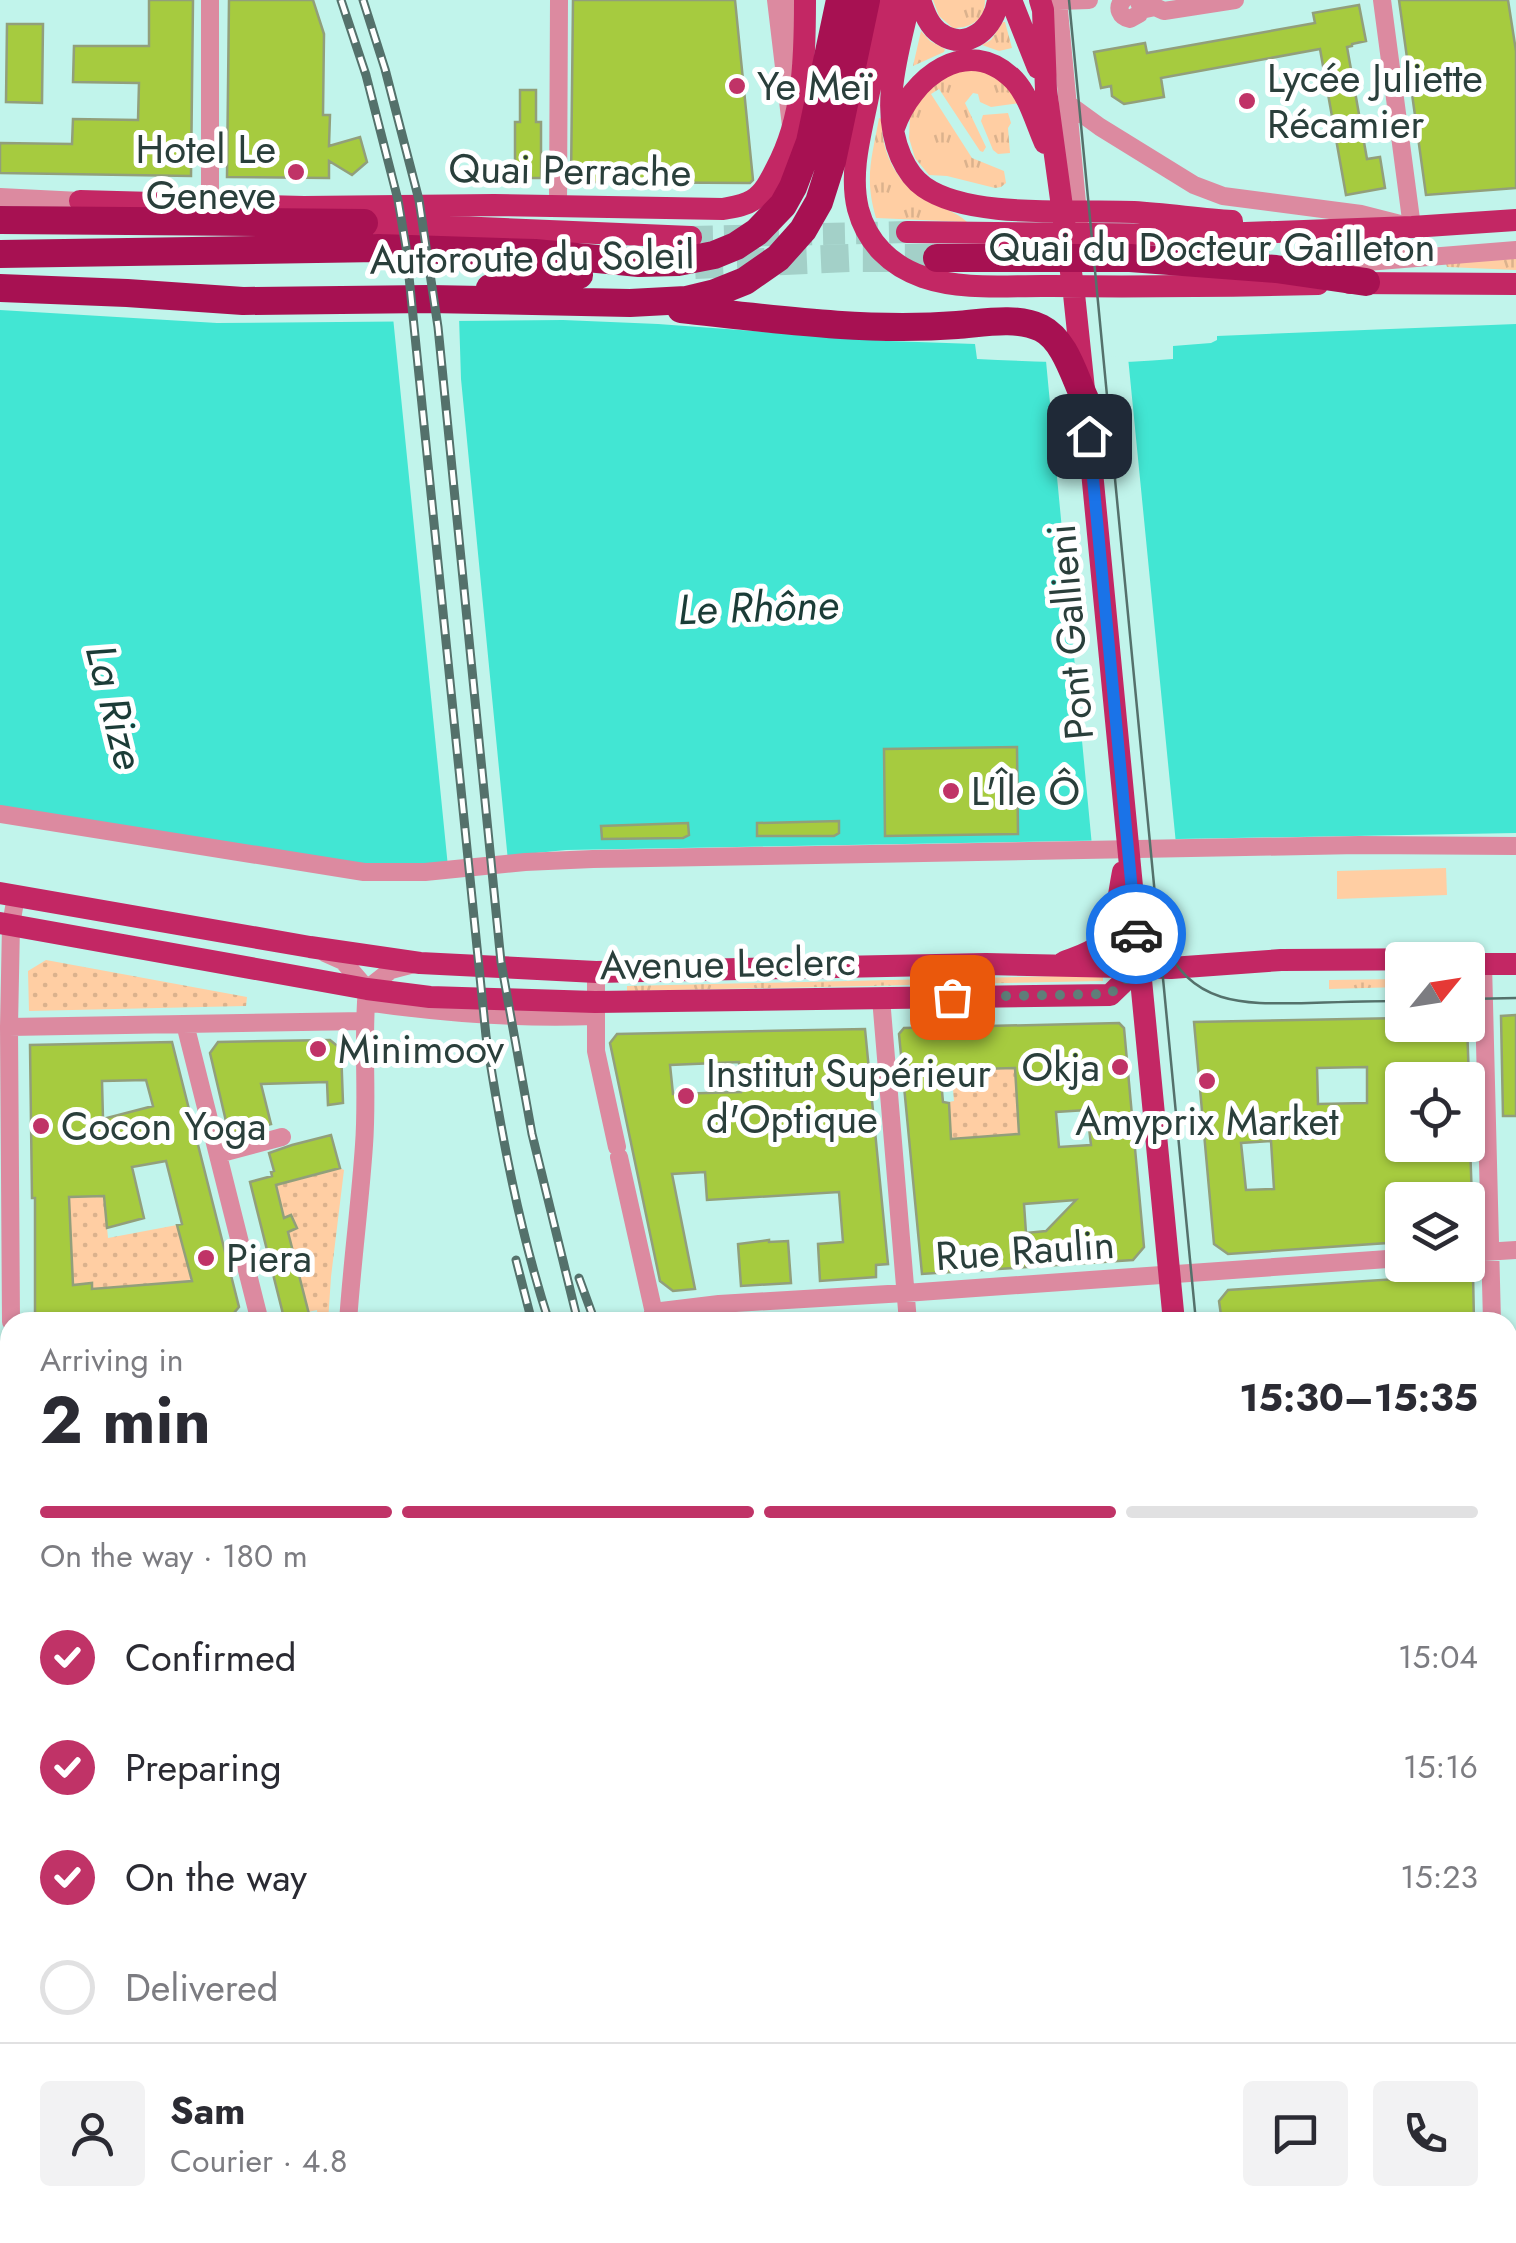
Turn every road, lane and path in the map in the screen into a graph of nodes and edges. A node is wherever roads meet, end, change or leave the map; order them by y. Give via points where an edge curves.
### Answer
1 (210, 0) edge
2 (559, 0) edge
3 (776, 0) edge
4 (790, 0) edge
5 (805, 0) edge
6 (840, 0) edge
7 (866, 0) edge
8 (888, 0) edge
9 (910, 0) edge
10 (920, 0) edge
11 (998, 0) edge
12 (1011, 0) edge
13 (1040, 0) edge
14 (1088, 0) edge
15 (1123, 0) edge
16 (1235, 0) edge
17 (1382, 0) edge
18 (1058, 1) edge
19 (1139, 5) edge
20 (1046, 90) junction
21 (1067, 102) junction
22 (893, 129) junction
23 (792, 132) junction
24 (1056, 170) junction
25 (1068, 195) junction
26 (0, 197) edge
27 (80, 201) junction
28 (210, 204) junction
29 (558, 206) junction
30 (304, 207) junction
31 (0, 211) edge
32 (0, 220) edge
33 (1516, 220) edge
34 (364, 223) junction
35 (1412, 227) junction
36 (1295, 231) junction
37 (907, 232) tunnel mouth
38 (691, 237) tunnel mouth
39 (1516, 250) edge
40 (0, 254) edge
41 (938, 258) tunnel mouth
42 (1276, 269) junction
43 (579, 275) dead end
44 (1366, 282) junction
45 (1516, 284) edge
46 (0, 288) edge
47 (430, 299) junction
48 (630, 304) junction
49 (1064, 335) junction
50 (1085, 399) joint
51 (0, 814) edge
52 (1516, 846) edge
53 (8, 895) edge
54 (1125, 904) junction
55 (5, 924) edge
56 (1136, 928) junction
57 (310, 947) junction
58 (1385, 959) edge
59 (1282, 960) junction
60 (420, 962) junction
61 (1061, 964) junction
62 (1485, 964) edge
63 (1516, 964) edge
64 (1139, 967) junction
65 (596, 972) junction
66 (881, 998) junction
67 (366, 1004) junction
68 (595, 1009) junction
69 (185, 1024) junction
70 (9, 1026) junction
71 (1485, 1042) edge
72 (282, 1136) dead end
73 (218, 1154) junction
74 (1516, 1250) edge
75 (1485, 1252) edge
76 (1490, 1252) junction
77 (1385, 1259) edge
78 (1169, 1274) junction
79 (905, 1294) junction
80 (11, 1312) edge
81 (258, 1312) edge
82 (349, 1312) edge
83 (653, 1312) edge
84 (679, 1312) edge
85 (907, 1312) edge
86 (1173, 1312) edge
87 (1492, 1312) edge

1 - 28 street
2 - 29 street
3 - 23 street
4 - 23 street
5 - 23 main road, Quai Perrache via 802,84
6 - 40 highway, Autoroute du Soleil via 810,142 793,187 757,232 714,255 639,263 379,248
7 - 48 highway, Autoroute du Soleil via 828,175 819,202 786,252 733,287
8 - 44 main road, Quai du Docteur Gailleton via 854,181 861,219 894,264 937,281 982,286
9 - 22 main road via 892,87
10 - 11 main road via 935,29 962,40 987,27
12 - 20 main road
13 - 20 main road
14 - 18 street
15 - 19 street via 1124,17 1134,18
16 - 19 street via 1164,11
17 - 35 street
18 - 21 street
20 - 24 main road
21 - 25 street
21 - 35 street, Quai du Docteur Gailleton via 1222,196
22 - 24 main road via 927,76 959,62 982,62 1017,84
22 - 36 main road via 900,155 924,187 975,206 1136,212
23 - 29 main road, Quai Perrache via 766,187 743,206
24 - 25 main road
25 - 49 main road via 1074,294
26 - 27 street, Quai Perrache
27 - 28 main road, Quai Perrache
27 - 31 highway
28 - 30 main road, Quai Perrache
29 - 30 main road, Quai Perrache
30 - 34 main road, Quai Perrache
32 - 34 highway
33 - 35 main road, Quai du Docteur Gailleton
34 - 38 main road, Quai Perrache
35 - 36 main road, Quai du Docteur Gailleton
36 - 37 main road
39 - 42 street
41 - 42 highway via 1130,258
42 - 44 highway
43 - 47 highway
44 - 45 main road, Quai du Docteur Gailleton
46 - 47 highway, Autoroute du Soleil via 243,301
47 - 48 highway, Autoroute du Soleil
48 - 49 highway via 876,328 1015,322
49 - 50 highway via 1063,353
50 - 54 main road, Pont Gallieni via 1128,850
51 - 52 street via 394,873 594,859
53 - 55 street
53 - 57 main road, Avenue Leclerc
54 - 56 main road, Pont Gallieni
54 - 61 main road via 1102,943
55 - 67 main road, Avenue Leclerc
55 - 70 street
56 - 59 main road via 1154,953 1230,950
56 - 64 main road, Pont Gallieni
57 - 60 main road, Avenue Leclerc
57 - 67 street, Avenue Leclerc via 343,961
58 - 59 main road
59 - 64 main road
60 - 65 main road, Avenue Leclerc
60 - 67 street, Avenue Leclerc via 390,970
61 - 64 main road, Avenue Leclerc
61 - 65 main road, Avenue Leclerc
62 - 63 main road
64 - 66 main road, Avenue Leclerc via 1110,994
64 - 78 main road, Pont Gallieni
65 - 68 street
66 - 68 main road, Avenue Leclerc
66 - 79 street
67 - 68 main road, Avenue Leclerc via 430,997
67 - 69 street, Avenue Leclerc
67 - 82 street via 365,1142
68 - 83 street via 596,1051
69 - 70 street, Avenue Leclerc
69 - 73 street
70 - 80 street
71 - 76 street
72 - 73 street
73 - 81 street
74 - 76 street
75 - 76 street
76 - 87 street
77 - 78 street, Rue Raulin
78 - 79 street, Rue Raulin via 960,1299
78 - 86 main road, Pont Gallieni
79 - 84 street, Rue Raulin
79 - 85 street

